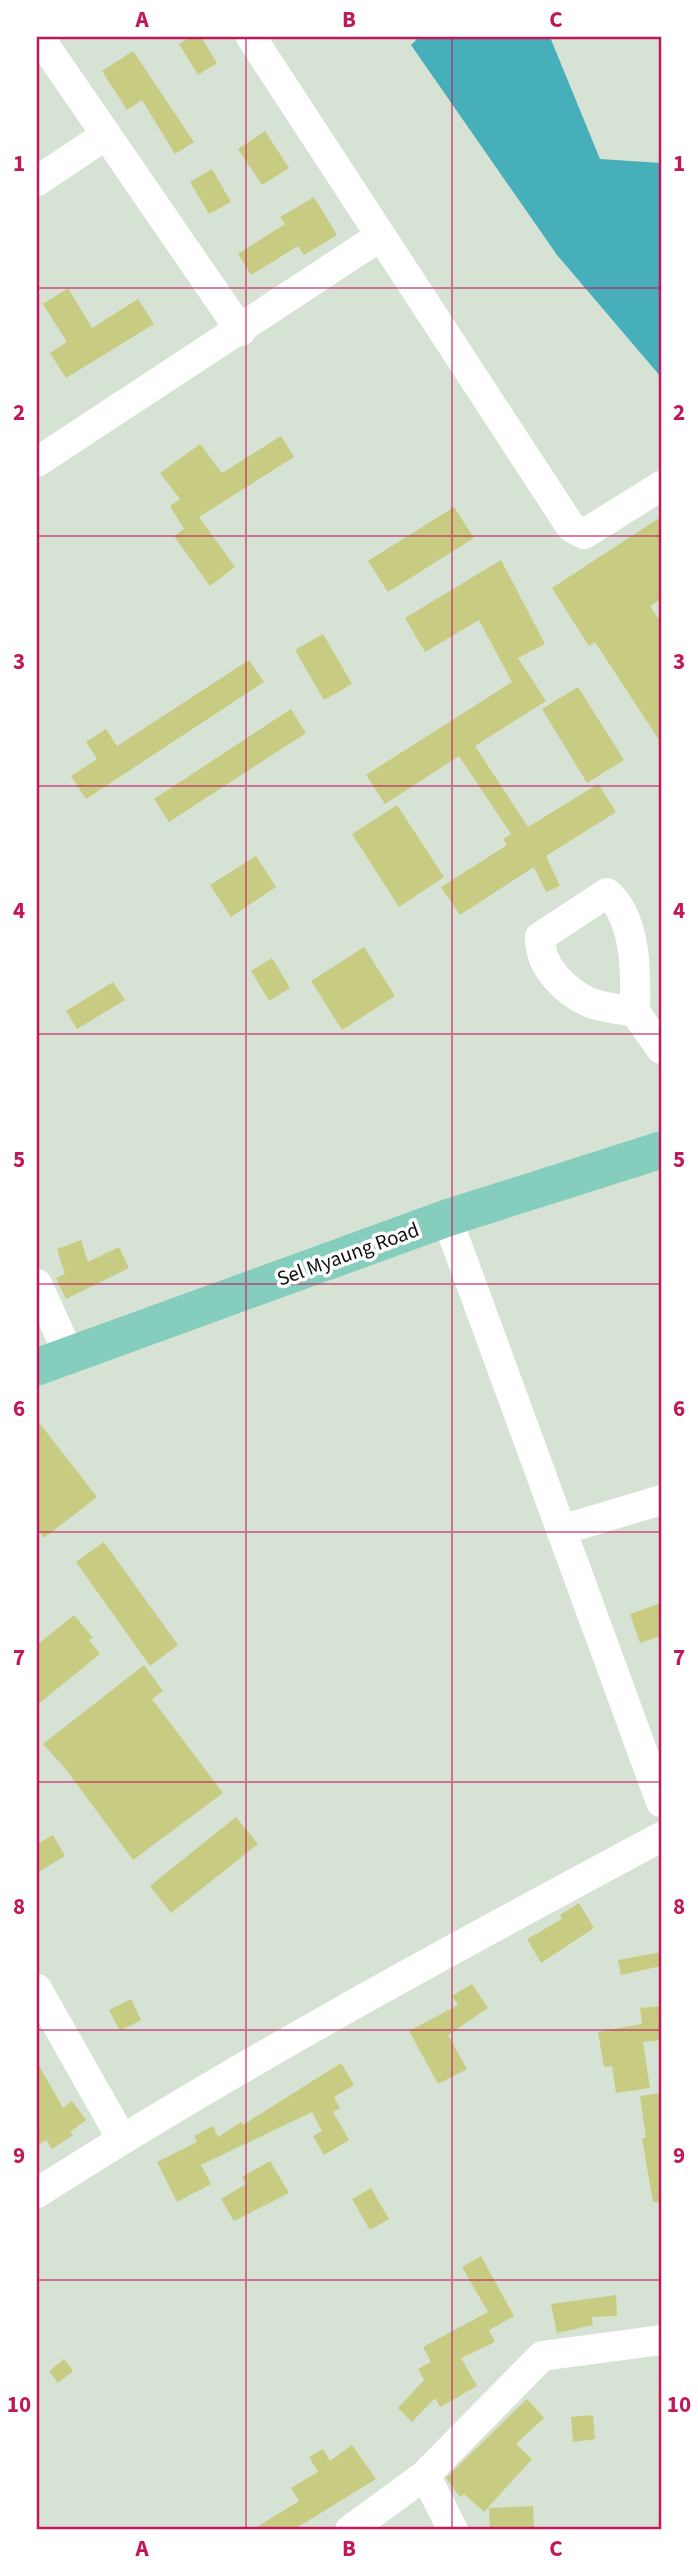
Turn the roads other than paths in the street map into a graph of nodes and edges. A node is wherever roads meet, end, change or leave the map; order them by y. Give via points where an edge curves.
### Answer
1 (251, 37) edge
2 (39, 40) edge
3 (106, 135) junction
4 (37, 181) edge
5 (379, 237) junction
6 (241, 331) junction
7 (37, 462) edge
8 (661, 486) edge
9 (635, 1012) dead end
10 (661, 1049) edge
11 (661, 1150) edge
12 (447, 1218) junction
13 (37, 1284) edge
14 (53, 1362) edge
15 (661, 1500) edge
16 (561, 1530) junction
17 (661, 1802) edge
18 (661, 1837) edge
19 (37, 1989) edge
20 (122, 2139) junction
21 (37, 2193) edge
22 (661, 2340) edge
23 (425, 2475) junction
24 (350, 2530) edge
25 (453, 2530) edge

1 - 5 street
2 - 3 street
3 - 4 street
3 - 6 street
5 - 6 street
5 - 8 street via 571,527 584,534 600,527
6 - 7 street
9 - 10 street
11 - 12 main road, Sel Myaung Road
12 - 14 main road, Sel Myaung Road
12 - 16 street
13 - 14 street
15 - 16 street
16 - 17 street
18 - 20 street via 472,1938
19 - 20 street
20 - 21 street
22 - 23 street via 542,2356
23 - 24 street
23 - 25 street

